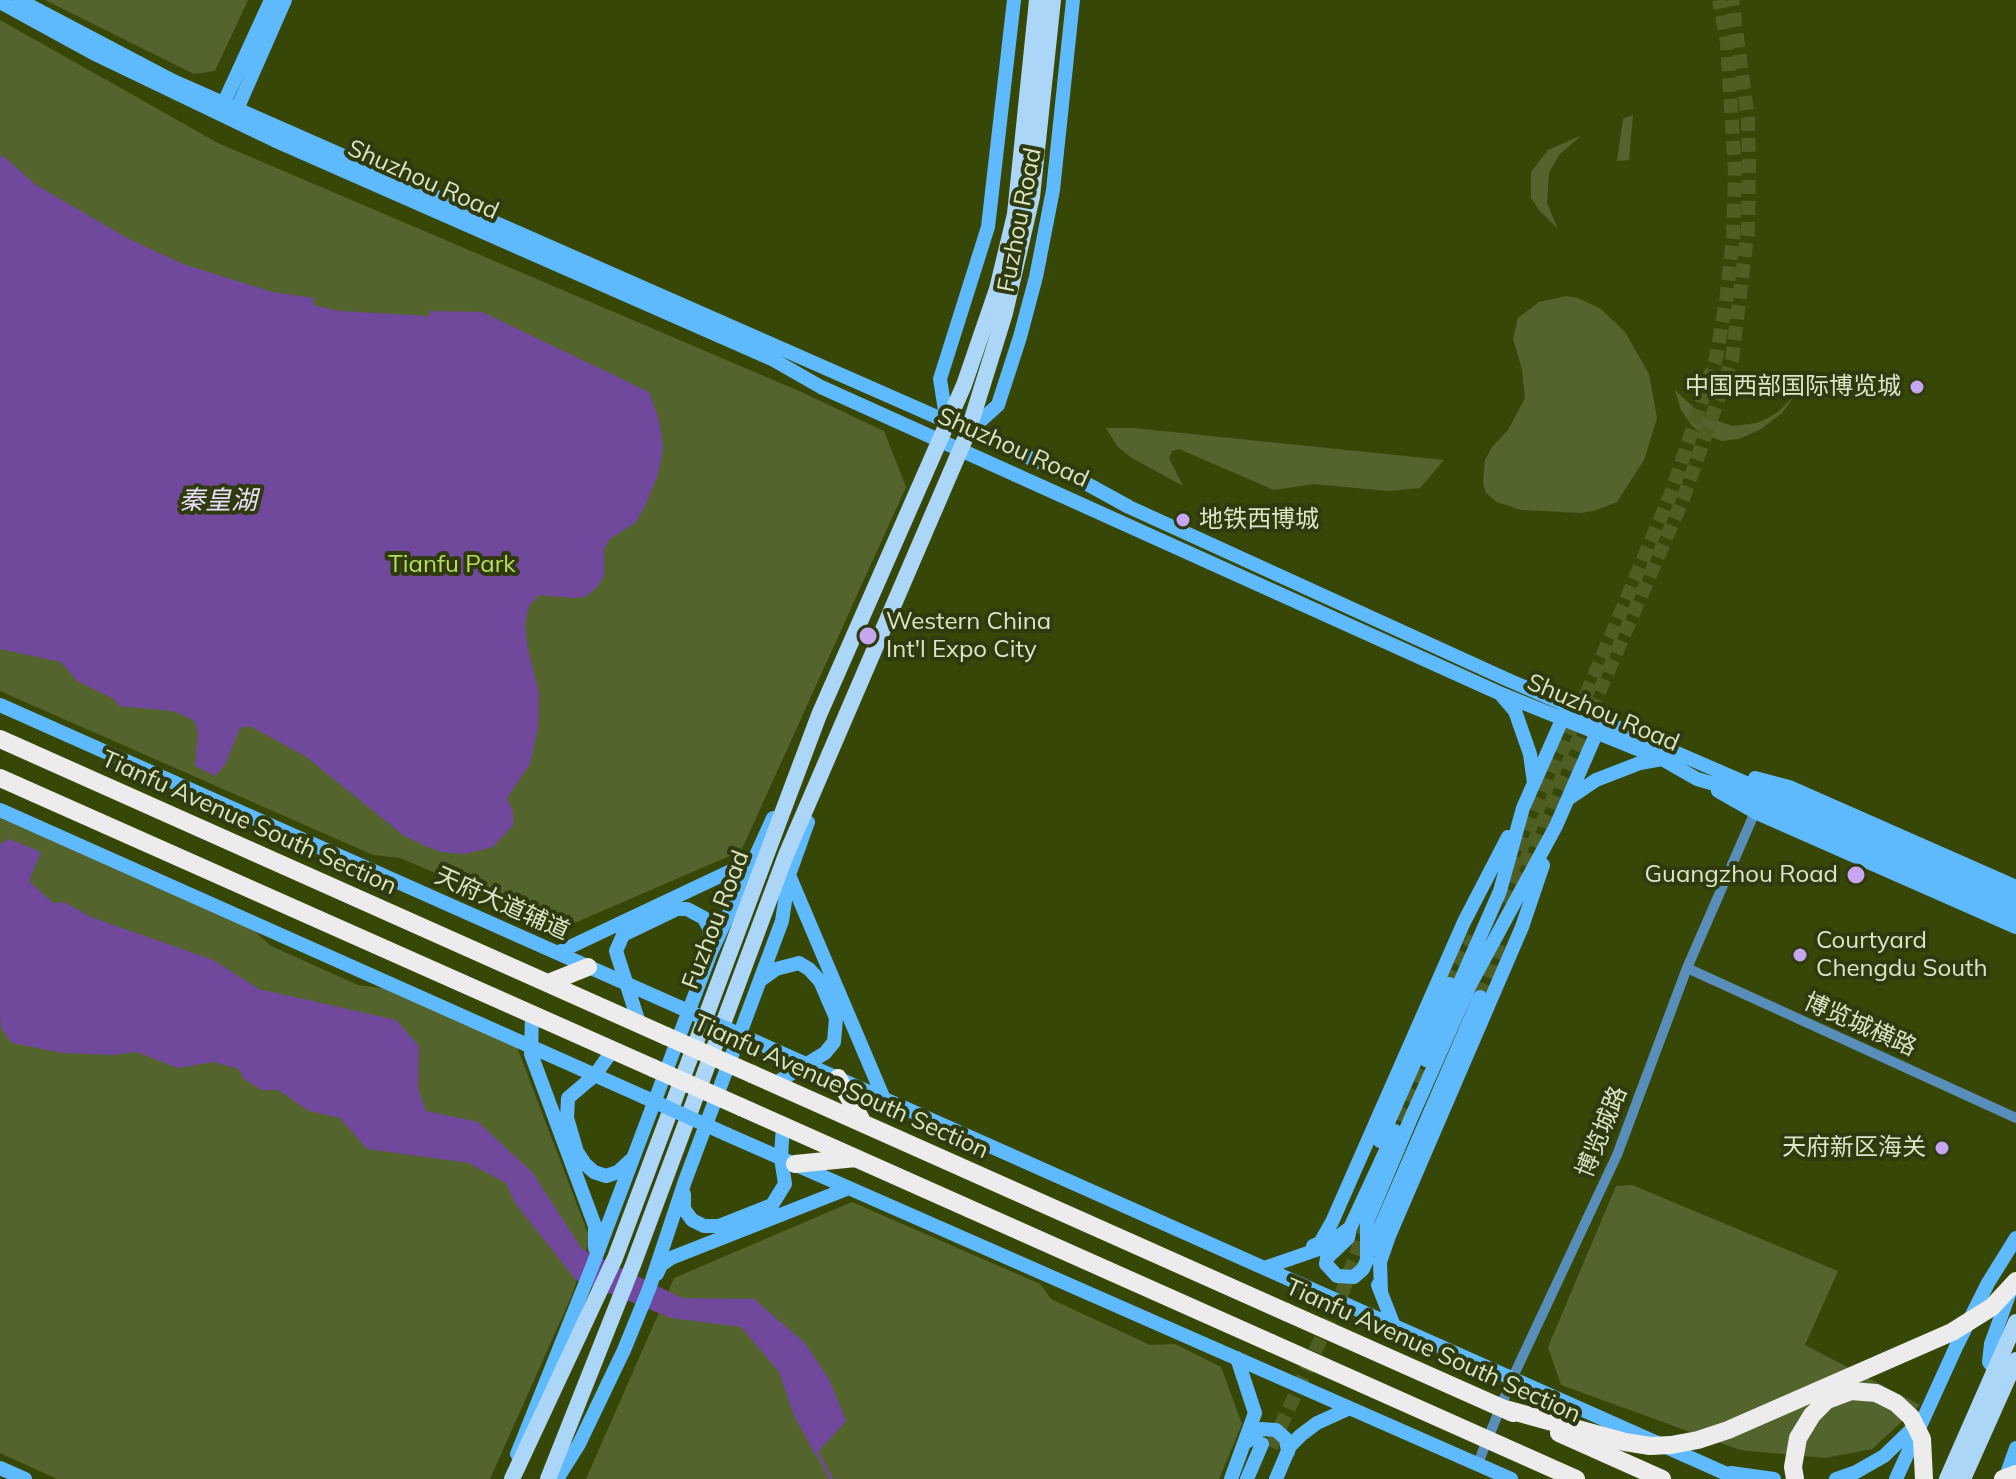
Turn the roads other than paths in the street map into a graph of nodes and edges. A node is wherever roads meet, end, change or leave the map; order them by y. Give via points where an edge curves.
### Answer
1 (19, 0) edge
2 (271, 0) edge
3 (285, 0) edge
4 (1014, 0) edge
5 (1037, 0) edge
6 (1053, 0) edge
7 (1073, 0) edge
8 (0, 2) edge
9 (228, 112) junction
10 (947, 423) junction
11 (968, 432) junction
12 (940, 440) junction
13 (961, 449) junction
14 (1499, 693) junction
15 (0, 705) edge
16 (1566, 712) junction
17 (819, 715) junction
18 (1600, 725) junction
19 (0, 739) edge
20 (837, 739) junction
21 (1662, 759) junction
22 (1701, 762) junction
23 (0, 778) edge
24 (1697, 779) junction
25 (1535, 784) junction
26 (1567, 799) junction
27 (1523, 808) junction
28 (0, 810) edge
29 (1755, 812) junction
30 (1556, 826) junction
31 (754, 860) junction
32 (789, 875) junction
33 (2016, 887) edge
34 (2016, 900) edge
35 (2016, 914) edge
36 (2016, 927) edge
37 (711, 952) junction
38 (557, 953) junction
39 (588, 967) junction
40 (1687, 968) junction
41 (761, 979) junction
42 (548, 983) junction
43 (626, 984) junction
44 (1449, 984) tunnel mouth
45 (1480, 997) tunnel mouth
46 (532, 1016) junction
47 (639, 1023) junction
48 (530, 1046) junction
49 (612, 1051) junction
50 (806, 1064) junction
51 (595, 1075) junction
52 (838, 1078) junction
53 (774, 1084) junction
54 (884, 1099) junction
55 (2016, 1118) edge
56 (863, 1123) junction
57 (783, 1124) junction
58 (634, 1157) junction
59 (858, 1157) junction
60 (788, 1161) junction
61 (685, 1181) junction
62 (849, 1188) junction
63 (1350, 1228) junction
64 (2016, 1238) edge
65 (1322, 1248) junction
66 (1297, 1256) junction
67 (1367, 1260) junction
68 (592, 1267) junction
69 (1264, 1268) junction
70 (2016, 1279) edge
71 (649, 1289) junction
72 (1381, 1292) junction
73 (2016, 1322) edge
74 (1394, 1326) junction
75 (1237, 1358) junction
76 (2016, 1360) edge
77 (2016, 1378) edge
78 (1512, 1379) junction
79 (1350, 1408) junction
80 (1505, 1409) junction
81 (1926, 1412) junction
82 (1480, 1435) junction
83 (1246, 1443) junction
84 (2016, 1448) edge
85 (1288, 1452) junction
86 (1478, 1463) junction
87 (0, 1468) edge
88 (1722, 1472) junction
89 (2016, 1474) edge
90 (25, 1479) edge
91 (510, 1479) edge
92 (548, 1479) edge
93 (557, 1479) edge
94 (1231, 1479) edge
95 (1247, 1479) edge
96 (1257, 1479) edge
97 (1276, 1479) edge
98 (1511, 1479) edge
99 (1547, 1479) edge
100 (1576, 1479) edge
101 (1662, 1479) edge
102 (1738, 1479) edge
103 (1774, 1479) edge
104 (1795, 1479) edge
105 (1836, 1479) edge
106 (1896, 1479) edge
107 (1924, 1479) edge
108 (1947, 1479) edge
109 (1963, 1479) edge
110 (2004, 1479) edge

1 - 9 main road, Shuzhou Road
2 - 9 main road
3 - 9 main road
4 - 10 main road, Fuzhou Road via 988,227 940,379
5 - 10 main road, Fuzhou Road via 1007,254
6 - 11 main road, Fuzhou Road via 1032,197 1005,313
7 - 11 main road, Fuzhou Road via 1053,190 1036,277 998,405
8 - 9 main road, Shuzhou Road via 97,55
9 - 10 main road, Shuzhou Road
9 - 12 main road, Shuzhou Road
10 - 11 main road, Shuzhou Road
10 - 12 main road, Fuzhou Road
11 - 13 main road, Fuzhou Road
11 - 16 main road, Shuzhou Road via 1080,480
12 - 13 main road, Shuzhou Road
12 - 17 main road, Fuzhou Road
13 - 14 main road, Shuzhou Road
13 - 20 main road, Fuzhou Road
14 - 16 main road, Shuzhou Road
14 - 25 main road via 1515,711
15 - 38 main road, 天府大道辅道
16 - 18 main road, Shuzhou Road
16 - 25 main road
17 - 31 main road
17 - 91 main road, Fuzhou Road via 615,1258
18 - 21 main road, Shuzhou Road
18 - 22 main road, Shuzhou Road
18 - 26 main road
19 - 42 highway, Tianfu Avenue South Section
20 - 32 main road
20 - 92 main road, Fuzhou Road via 786,855
21 - 24 main road, Shuzhou Road
21 - 26 main road via 1596,780
22 - 33 main road via 1789,787
22 - 34 main road, Shuzhou Road
23 - 46 highway
24 - 29 main road
24 - 35 main road, Shuzhou Road via 1742,792
25 - 27 main road
26 - 30 main road
27 - 63 main road via 1500,891
27 - 66 main road via 1464,922 1332,1222 1320,1243
28 - 48 main road
29 - 36 main road
29 - 40 street, 博览城路
30 - 67 main road via 1470,985 1417,1105 1367,1222
30 - 72 main road via 1522,927 1389,1236 1380,1262
31 - 37 main road
31 - 38 main road
32 - 41 main road via 782,921
32 - 54 main road
37 - 43 main road via 704,918 677,909 623,935 616,951
37 - 58 main road
38 - 39 main road, 天府大道辅道
39 - 42 highway
39 - 43 main road, 天府大道辅道
40 - 55 street, 博览城横路
40 - 78 street, 博览城路 via 1617,1155
41 - 50 main road via 799,963 820,981 837,1030 825,1053
41 - 61 main road
42 - 47 highway, Tianfu Avenue South Section
43 - 47 main road
43 - 50 main road, 天府大道辅道, bridge
44 - 65 main road via 1354,1200
45 - 67 main road
46 - 48 main road
46 - 49 highway
47 - 53 highway, Tianfu Avenue South Section, bridge
48 - 51 main road
48 - 68 main road via 595,1226
49 - 51 main road
49 - 57 highway, bridge
50 - 52 main road, 天府大道辅道
50 - 53 main road
51 - 58 main road via 566,1104 577,1152 594,1172 606,1176
51 - 60 main road, bridge
52 - 54 main road, 天府大道辅道
52 - 56 highway
53 - 56 highway, Tianfu Avenue South Section
54 - 69 main road, 天府大道辅道
56 - 80 highway, Tianfu Avenue South Section, bridge
57 - 59 highway
57 - 60 main road
58 - 68 main road
59 - 60 highway
59 - 82 highway, bridge
60 - 61 main road via 785,1184 772,1205 719,1226 692,1220 684,1209
60 - 62 main road
61 - 71 main road
62 - 71 main road via 671,1258 661,1265
62 - 75 main road
63 - 65 main road
63 - 67 main road via 1326,1264 1337,1276 1354,1277
64 - 81 main road
65 - 66 main road
66 - 69 main road
67 - 72 main road
68 - 91 main road via 528,1420
69 - 74 main road, 天府大道辅道
70 - 77 main road via 1989,1362 1999,1376
70 - 80 highway, bridge via 1992,1307 1952,1332 1698,1440 1650,1446 1625,1442
71 - 93 main road via 579,1444
72 - 74 main road
73 - 108 main road, bridge
74 - 78 main road, 天府大道辅道
75 - 79 main road
75 - 83 main road via 1255,1413
76 - 109 main road, bridge
78 - 86 street, 博览城路
78 - 88 main road, 天府大道辅道
79 - 85 main road via 1317,1423
79 - 86 main road
80 - 101 highway, Tianfu Avenue South Section, bridge
81 - 105 main road via 1884,1456
81 - 106 main road
82 - 99 highway, bridge
82 - 100 highway, bridge
83 - 85 main road via 1267,1428 1282,1434
83 - 94 main road
84 - 110 main road
85 - 97 main road
86 - 98 main road
87 - 90 main road
88 - 102 main road, 天府大道辅道
88 - 103 main road
89 - 110 highway, bridge
95 - 96 main road via 1267,1446
104 - 107 highway, bridge via 1798,1438 1812,1415 1827,1400 1851,1391 1876,1393 1911,1417 1922,1439

